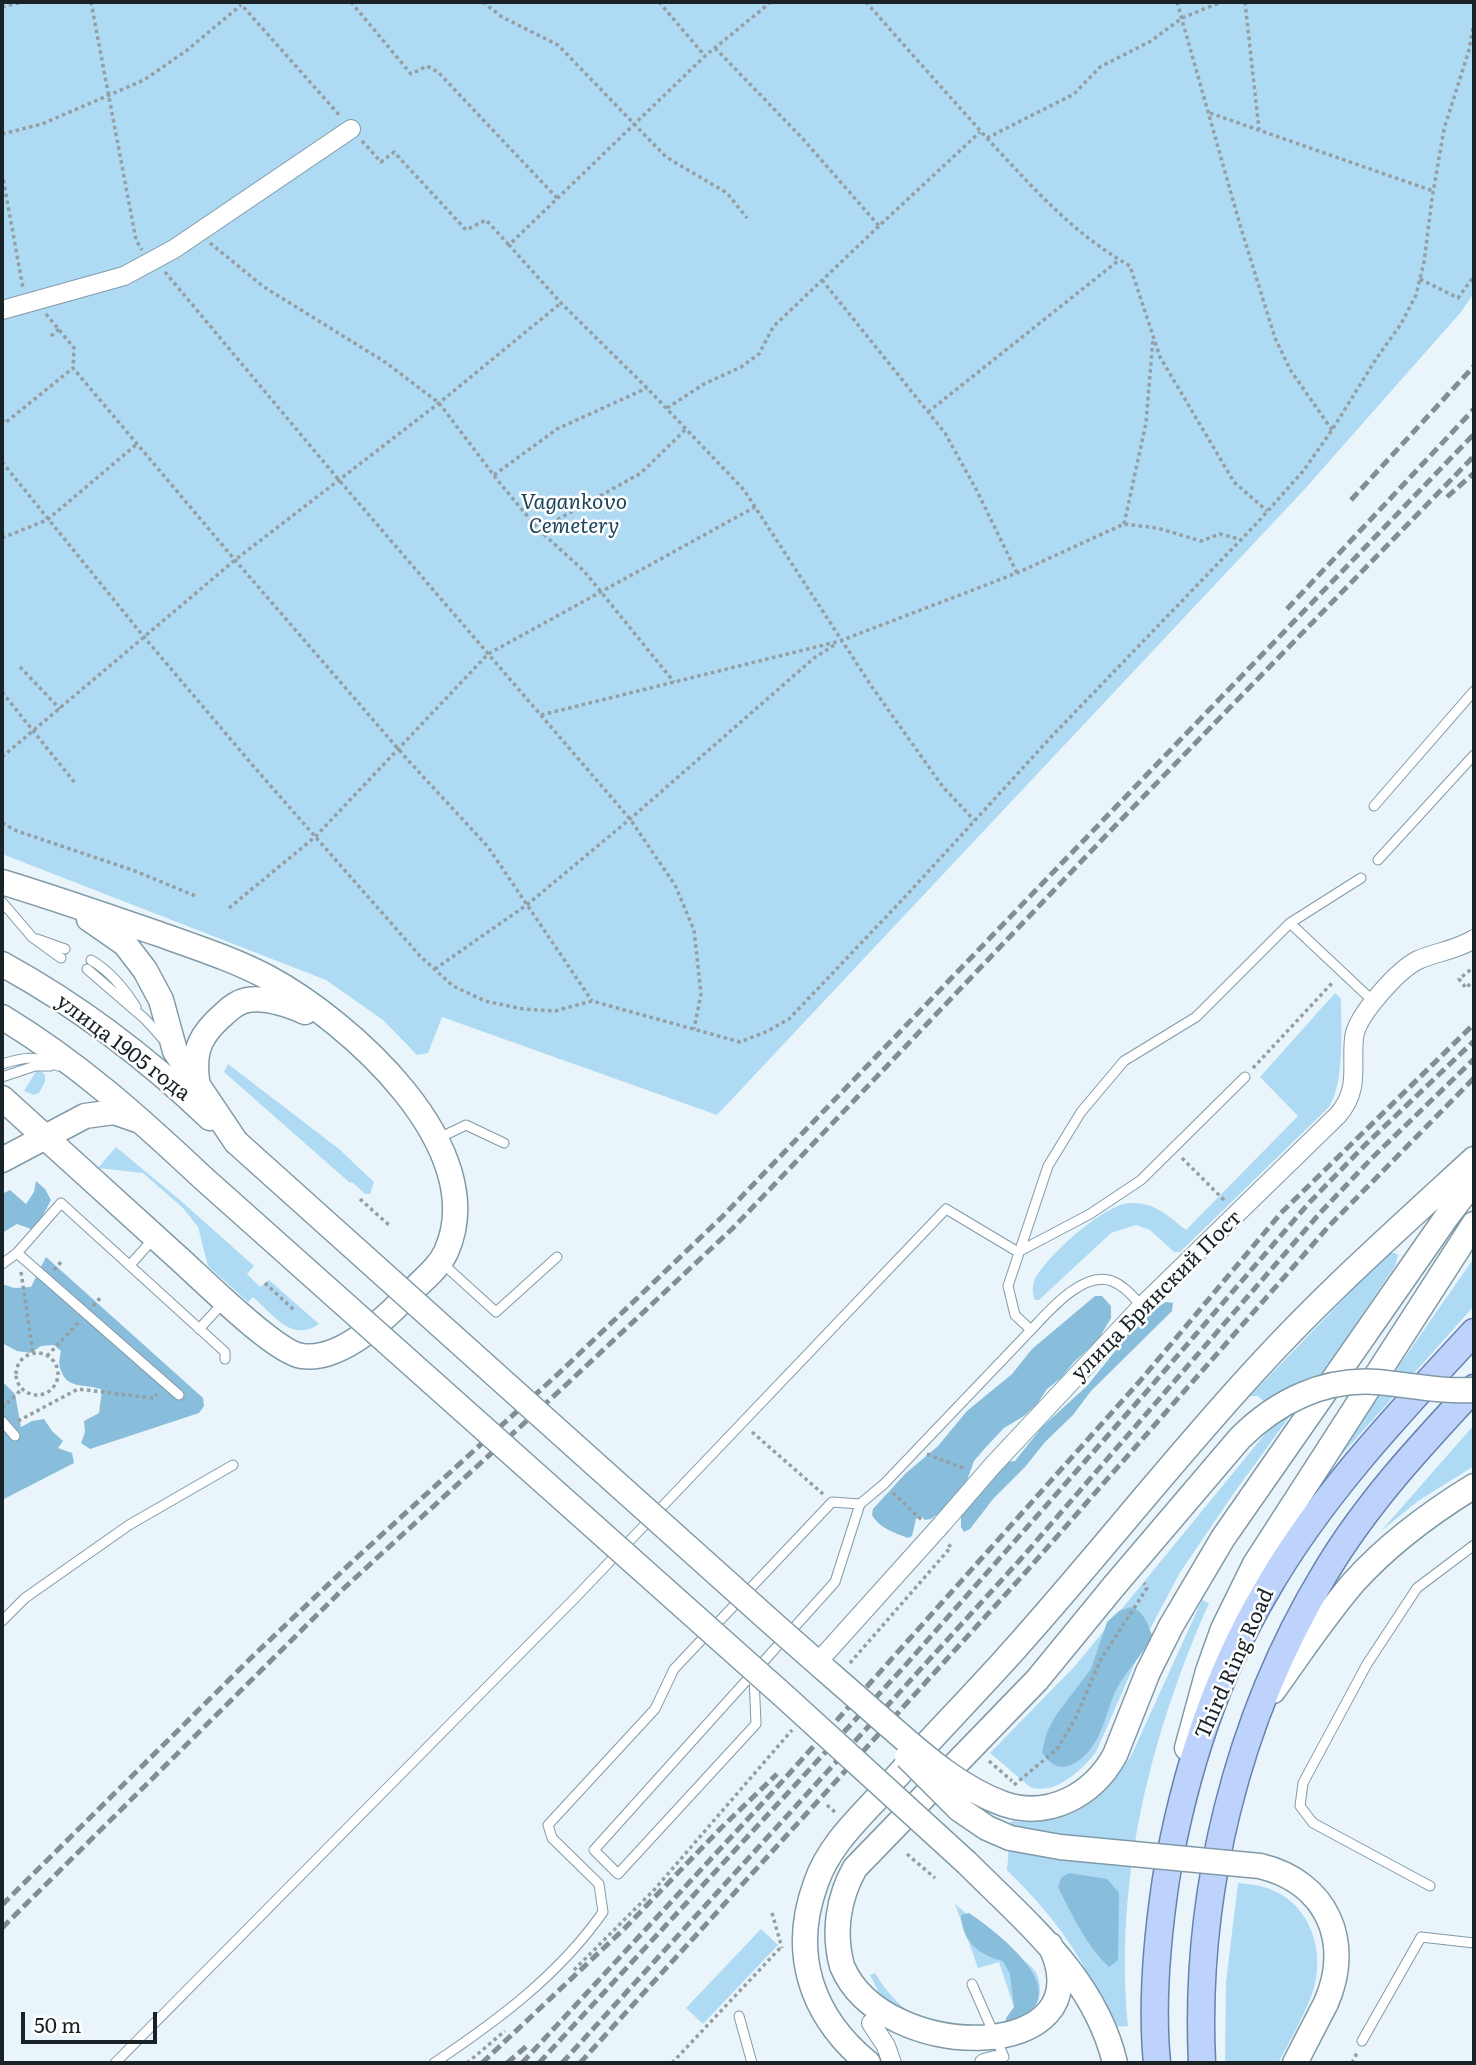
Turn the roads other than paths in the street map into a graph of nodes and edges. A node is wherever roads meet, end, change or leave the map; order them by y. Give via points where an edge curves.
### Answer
1 (351, 129) road end
2 (2, 310) edge
3 (1474, 691) edge
4 (1474, 755) edge
5 (1374, 806) dead end
6 (1378, 860) dead end
7 (1361, 878) dead end
8 (2, 882) edge
9 (63, 901) junction
10 (2, 902) edge
11 (1290, 923) junction
12 (1474, 939) edge
13 (63, 953) dead end
14 (2, 964) edge
15 (89, 965) dead end
16 (1374, 1002) junction
17 (2, 1017) edge
18 (336, 1025) junction
19 (175, 1051) junction
20 (2, 1065) edge
21 (59, 1067) junction
22 (90, 1076) junction
23 (2, 1077) edge
24 (1245, 1077) road end
25 (197, 1080) junction
26 (2, 1098) edge
27 (144, 1122) junction
28 (45, 1137) junction
29 (436, 1140) junction
30 (236, 1142) junction
31 (504, 1143) dead end
32 (1474, 1159) edge
33 (2, 1160) edge
34 (1474, 1181) edge
35 (1474, 1224) edge
36 (155, 1237) junction
37 (1018, 1252) junction
38 (18, 1253) junction
39 (557, 1257) dead end
40 (440, 1262) junction
41 (2, 1264) edge
42 (130, 1265) junction
43 (226, 1301) junction
44 (1142, 1306) junction
45 (199, 1329) junction
46 (1031, 1330) junction
47 (1474, 1332) edge
48 (225, 1359) dead end
49 (1474, 1389) edge
50 (179, 1395) dead end
51 (6, 1420) edge
52 (15, 1436) dead end
53 (233, 1465) dead end
54 (1474, 1486) edge
55 (860, 1504) junction
56 (1474, 1545) edge
57 (2, 1621) edge
58 (817, 1663) junction
59 (754, 1675) junction
60 (1256, 1715) junction
61 (1172, 1840) junction
62 (1430, 1886) dead end
63 (1474, 1942) edge
64 (1050, 1945) junction
65 (972, 1984) dead end
66 (739, 2016) dead end
67 (1362, 2041) dead end
68 (901, 2058) edge
69 (995, 2060) edge
70 (115, 2063) edge
71 (434, 2063) edge
72 (751, 2063) edge
73 (868, 2063) edge
74 (965, 2063) edge
75 (1115, 2063) edge
76 (1157, 2063) edge
77 (1202, 2063) edge
78 (1295, 2063) edge

1 - 2 street via 124,276
3 - 5 lane
4 - 6 lane
7 - 11 lane
8 - 9 main road
9 - 18 main road via 266,976
9 - 19 main road via 135,956 161,1000
10 - 13 lane via 32,937
11 - 16 lane
11 - 37 lane via 1196,1017 1124,1061 1081,1112 1048,1166
12 - 16 street, улица Брянский Пост via 1413,963
14 - 30 main road, улица 1905 года via 78,1011 195,1103
15 - 19 lane via 103,967
16 - 44 street, улица Брянский Пост via 1354,1035 1349,1102
17 - 22 main road, улица 1905 года
18 - 25 main road via 272,1001 243,1001 204,1034 195,1063
18 - 29 main road via 391,1075
19 - 25 main road
20 - 21 lane via 34,1057
21 - 22 lane
21 - 23 lane via 43,1064
22 - 27 main road, улица 1905 года
24 - 37 lane via 1141,1180 1090,1214
25 - 30 main road
26 - 28 main road
27 - 28 main road via 101,1112
27 - 64 main road, улица 1905 года, bridge via 967,1863
28 - 33 main road
28 - 36 main road
29 - 31 lane via 466,1125
29 - 40 main road via 454,1184 456,1203 455,1222
30 - 58 main road, bridge
32 - 73 main road via 1260,1365 1028,1635 828,1857 814,1886 805,1955 825,2016
34 - 58 main road, bridge via 1223,1538 1148,1672 1115,1755 1098,1780 1075,1797 1033,1809 1004,1804 960,1781
35 - 61 main road via 1247,1579 1223,1629 1196,1711
36 - 42 lane
36 - 43 main road
37 - 46 lane via 1008,1286 1015,1315
37 - 70 lane via 946,1209 576,1597
38 - 41 lane
38 - 42 lane via 61,1203
38 - 50 lane
39 - 40 lane via 496,1312
40 - 43 main road via 354,1341 320,1355 302,1357 283,1348
42 - 45 lane
43 - 45 lane
44 - 46 lane via 1123,1286 1110,1280 1095,1281 1067,1292
44 - 58 street, улица Брянский Пост, bridge
45 - 48 lane via 225,1352
46 - 55 lane
47 - 61 main road, Third Ring Road via 1363,1455 1265,1591 1194,1753
49 - 60 main road, Third Ring Road via 1389,1482 1331,1562 1302,1613
49 - 68 main road, bridge via 1435,1391 1356,1382 1312,1390 1255,1424 1037,1680 868,1853 850,1877 839,1917 839,1951 850,1990
51 - 52 lane
53 - 57 lane via 129,1525 25,1598
54 - 60 main road via 1415,1525 1353,1583
55 - 59 lane via 835,1583
55 - 71 lane via 832,1502 674,1669 655,1709 548,1825 552,1838 599,1884 603,1912 539,1983 491,2025
56 - 62 lane via 1417,1588 1367,1664 1303,1783 1300,1806 1313,1824
58 - 78 main road, bridge via 944,1796 987,1828 1034,1844 1260,1867 1295,1880 1323,1907 1337,1951 1336,1977
59 - 59 lane via 594,1850 618,1874 756,1724
60 - 77 main road, Third Ring Road via 1212,1883 1205,1937
61 - 76 main road, Third Ring Road via 1159,1926
63 - 67 lane via 1421,1937
64 - 69 main road via 1060,1975 1058,2006 1036,2040
64 - 75 main road, улица 1905 года via 1093,2008
65 - 69 lane
66 - 72 lane
69 - 74 main road

